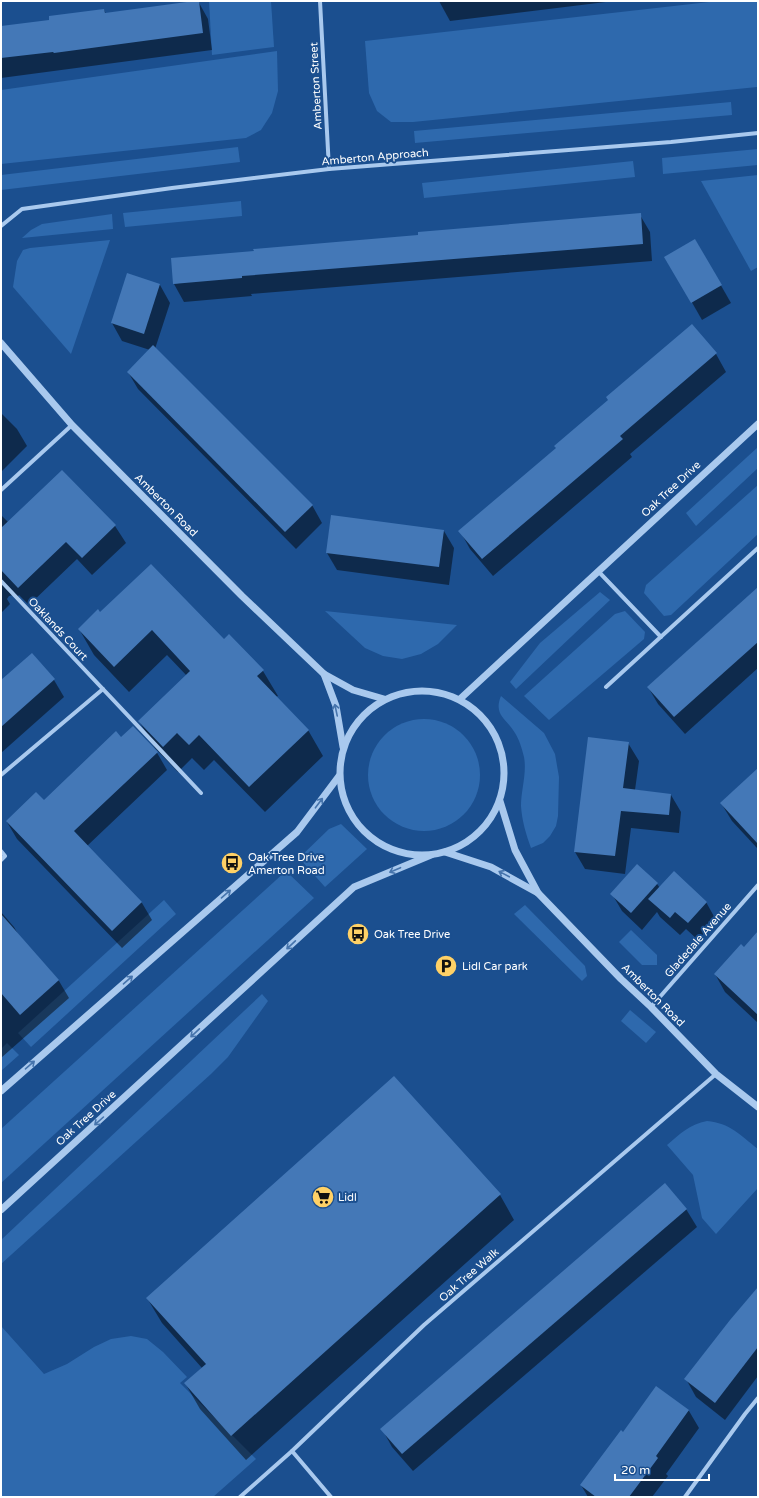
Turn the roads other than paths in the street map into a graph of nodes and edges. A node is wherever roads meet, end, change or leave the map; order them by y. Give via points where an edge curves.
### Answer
1 (320, 1) edge
2 (758, 133) edge
3 (329, 170) junction
4 (1, 226) edge
5 (1, 343) edge
6 (758, 424) edge
7 (72, 425) junction
8 (1, 490) edge
9 (758, 548) edge
10 (598, 571) junction
11 (1, 581) edge
12 (661, 637) junction
13 (324, 674) junction
14 (606, 687) dead end
15 (103, 689) junction
16 (384, 699) junction
17 (460, 699) junction
18 (343, 748) junction
19 (1, 775) edge
20 (339, 776) junction
21 (201, 793) dead end
22 (500, 801) junction
23 (1, 851) edge
24 (445, 852) junction
25 (431, 855) junction
26 (1, 860) edge
27 (758, 885) edge
28 (538, 893) junction
29 (651, 1007) junction
30 (716, 1074) junction
31 (1, 1091) edge
32 (758, 1107) edge
33 (1, 1210) edge
34 (758, 1398) edge
35 (292, 1451) junction
36 (240, 1497) edge
37 (331, 1497) edge
38 (685, 1497) edge

1 - 3 street, Amberton Street
2 - 3 street, Amberton Approach
3 - 4 street, Amberton Approach via 22,209
5 - 7 street, Amberton Road
6 - 10 street, Oak Tree Drive
7 - 8 street
7 - 13 street, Amberton Road via 242,596
9 - 12 street
10 - 12 street
10 - 17 street, Oak Tree Drive
11 - 15 street, Oaklands Court
12 - 14 street
13 - 16 street, Amberton Road via 353,690
18 -> 13 street, Amberton Road via 336,706
15 - 19 street
15 - 21 street, Oaklands Court
16 - 17 street, Oak Tree Drive via 418,690
16 - 18 street, Oak Tree Drive via 361,717 350,731
17 - 22 street, Oak Tree Drive via 483,717 498,740 504,768
18 - 20 street, Oak Tree Drive
20 - 25 street, Oak Tree Drive via 341,792 353,818 379,843 402,853
31 -> 20 street, Oak Tree Drive via 297,832
22 - 24 street, Oak Tree Drive via 485,826 476,835
22 - 28 street, Amberton Road via 515,850
23 - 26 street via 6,856
24 - 25 street, Oak Tree Drive
28 -> 24 street, Amberton Road via 491,868
25 -> 33 street, Oak Tree Drive via 354,887
27 - 29 street, Gladedale Avenue
28 - 29 street, Amberton Road
29 - 30 street, Amberton Road
30 - 32 street, Amberton Road
30 - 35 street, Oak Tree Walk via 424,1325
34 - 38 street
35 - 36 street, Oak Tree Walk
35 - 37 street

